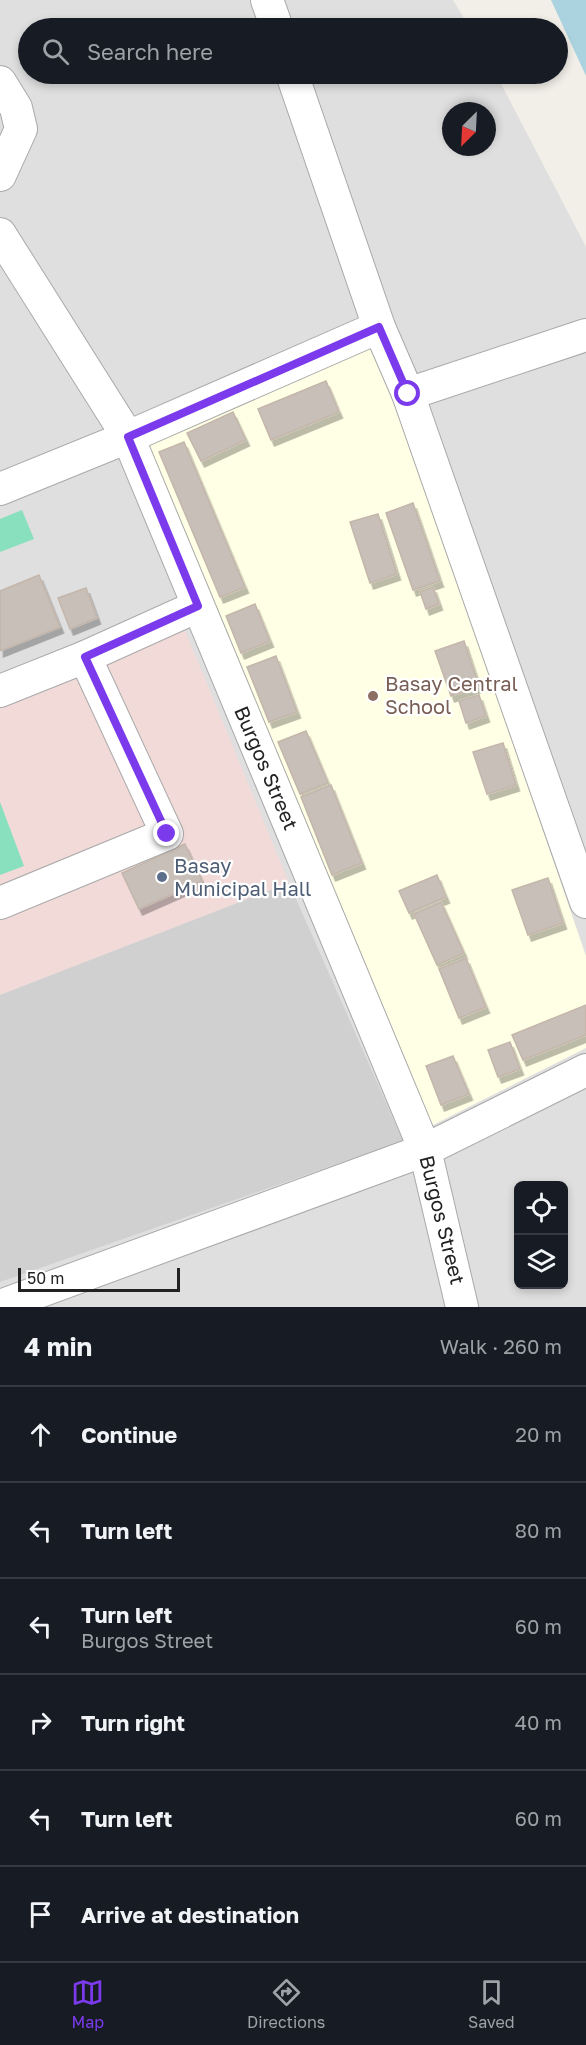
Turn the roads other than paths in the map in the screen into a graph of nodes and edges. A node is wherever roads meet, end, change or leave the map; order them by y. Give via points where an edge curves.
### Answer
1 (267, 0) edge
2 (273, 18) edge
3 (0, 82) edge
4 (295, 84) edge
5 (0, 176) edge
6 (0, 234) edge
7 (379, 327) junction
8 (586, 335) edge
9 (408, 394) junction
10 (128, 437) junction
11 (0, 489) edge
12 (198, 606) junction
13 (85, 657) junction
14 (0, 691) edge
15 (586, 902) edge
16 (0, 903) edge
17 (586, 1070) edge
18 (425, 1150) junction
19 (0, 1306) edge
20 (462, 1307) edge

1 - 2 street
3 - 5 street via 16,108 21,129
4 - 7 street
6 - 10 street, Burgos Street
7 - 9 street
7 - 10 street
8 - 9 street
9 - 15 street
10 - 11 street
10 - 12 street, Burgos Street
12 - 13 street
12 - 18 street, Burgos Street
13 - 14 street
13 - 16 street via 167,834
17 - 18 street
18 - 19 street
18 - 20 street, Burgos Street

